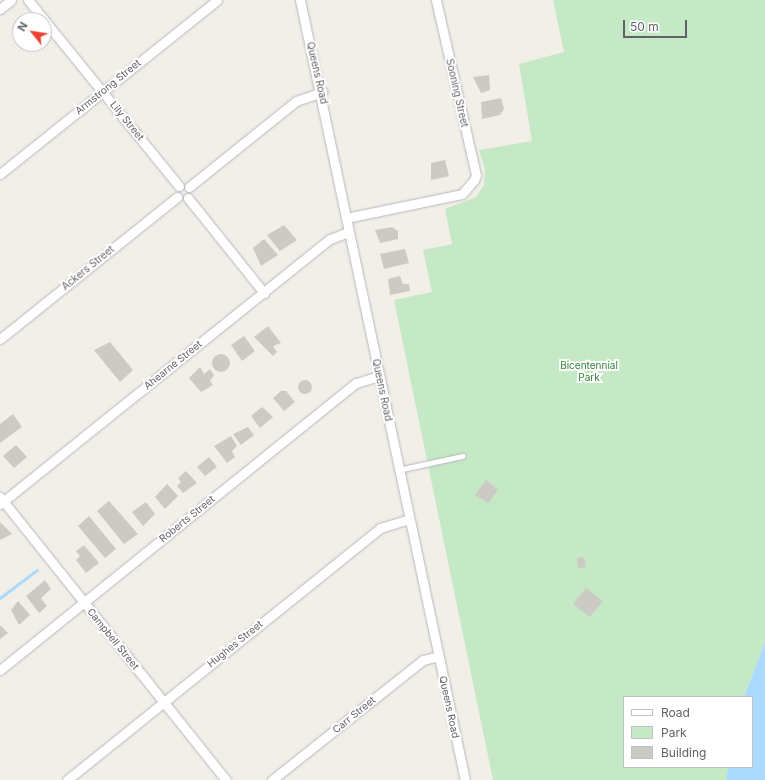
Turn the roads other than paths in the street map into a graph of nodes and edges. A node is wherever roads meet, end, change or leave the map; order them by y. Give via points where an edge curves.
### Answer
1 (11, 0) edge
2 (28, 0) edge
3 (216, 0) edge
4 (300, 0) edge
5 (436, 0) edge
6 (0, 9) edge
7 (38, 12) edge
8 (52, 30) edge
9 (102, 92) junction
10 (322, 92) junction
11 (0, 174) edge
12 (179, 186) junction
13 (188, 187) junction
14 (177, 197) junction
15 (188, 198) junction
16 (346, 218) junction
17 (348, 232) junction
18 (264, 293) junction
19 (0, 339) edge
20 (379, 376) junction
21 (462, 456) dead end
22 (398, 470) junction
23 (1, 501) edge
24 (409, 519) junction
25 (83, 602) junction
26 (439, 656) junction
27 (0, 670) edge
28 (163, 702) junction
29 (67, 780) edge
30 (226, 780) edge
31 (272, 780) edge
32 (465, 780) edge

1 - 6 street
2 - 7 street, Lily Street
3 - 9 street, Armstrong Street
4 - 10 street, Queens Road
5 - 16 street, Sooning Street via 476,175 472,185 462,194
8 - 9 street, Lily Street
9 - 11 street, Armstrong Street
9 - 12 street, Lily Street
10 - 13 street via 296,101
10 - 16 street, Queens Road
12 - 13 street
12 - 14 street
13 - 15 street
14 - 15 street
14 - 19 street, Ackers Street
15 - 18 street
16 - 17 street, Queens Road
17 - 18 street, Ahearne Street via 330,239
17 - 20 street, Queens Road
18 - 23 street, Ahearne Street
20 - 22 street, Queens Road
20 - 25 street, Roberts Street via 356,383
21 - 22 lane
22 - 24 street, Queens Road
23 - 25 street, Campbell Street
24 - 26 street, Queens Road
24 - 28 street, Hughes Street via 380,528
25 - 27 street, Roberts Street
25 - 28 street, Campbell Street
26 - 31 street, Carr Street via 423,660
26 - 32 street, Queens Road
28 - 29 street, Hughes Street
28 - 30 street, Campbell Street

